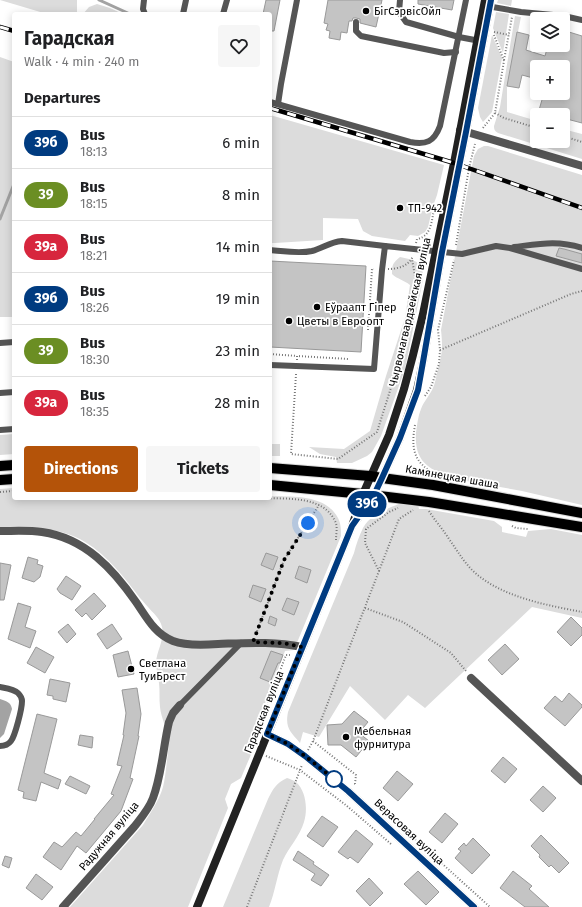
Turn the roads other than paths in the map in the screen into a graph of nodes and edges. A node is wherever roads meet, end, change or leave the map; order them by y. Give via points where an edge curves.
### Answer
1 (144, 0) edge
2 (186, 0) edge
3 (226, 0) edge
4 (297, 0) edge
5 (400, 0) edge
6 (466, 0) edge
7 (487, 3) edge
8 (144, 12) edge
9 (183, 12) edge
10 (223, 12) edge
11 (582, 20) edge
12 (356, 22) dead end
13 (459, 37) junction
14 (480, 41) junction
15 (456, 52) junction
16 (272, 102) edge
17 (278, 104) junction
18 (463, 131) junction
19 (582, 166) edge
20 (385, 246) junction
21 (510, 248) junction
22 (582, 248) edge
23 (272, 250) edge
24 (438, 252) junction
25 (582, 269) edge
26 (12, 342) edge
27 (0, 343) edge
28 (272, 365) edge
29 (12, 392) edge
30 (0, 393) edge
31 (12, 429) edge
32 (0, 430) edge
33 (12, 465) edge
34 (0, 466) edge
35 (272, 468) edge
36 (370, 476) junction
37 (382, 478) junction
38 (12, 479) edge
39 (0, 480) edge
40 (272, 485) edge
41 (363, 494) junction
42 (374, 495) junction
43 (582, 513) edge
44 (352, 526) junction
45 (582, 527) edge
46 (0, 531) edge
47 (241, 644) junction
48 (302, 647) junction
49 (471, 678) road end
50 (0, 687) edge
51 (180, 705) joint
52 (267, 734) junction
53 (0, 746) edge
54 (582, 781) edge
55 (63, 907) edge
56 (197, 907) edge
57 (474, 907) edge

1 - 8 lane
2 - 9 lane
3 - 10 lane
4 - 17 lane
5 - 13 lane via 399,12 406,22
6 - 13 lane
7 - 11 lane via 513,11
7 - 14 main road, Чырвонагвардзейская вуліца
12 - 15 lane via 356,31 361,36 444,53
13 - 14 lane
13 - 15 lane
14 - 18 main road, Чырвонагвардзейская вуліца
15 - 17 lane via 438,132 434,138 422,144
16 - 17 lane
18 - 19 street
18 - 24 main road, Чырвонагвардзейская вуліца
20 - 23 lane via 342,241 312,251
20 - 24 lane
20 - 28 lane via 374,369
21 - 22 lane via 557,243
21 - 24 lane via 496,246 455,254
21 - 25 lane
24 - 36 main road, Чырвонагвардзейская вуліца via 407,378 389,435
24 - 37 main road, Чырвонагвардзейская вуліца via 418,390
26 - 27 lane
29 - 30 lane
31 - 32 lane
33 - 34 main road
35 - 36 main road, Камянецкая шаша
36 - 37 main road, Камянецкая шаша
36 - 41 main road, Чырвонагвардзейская вуліца
37 - 42 main road, Чырвонагвардзейская вуліца
37 - 43 main road, Камянецкая шаша
38 - 39 main road
40 - 41 main road
41 - 42 main road
41 - 44 main road, Гарадская вуліца
42 - 44 main road, Гарадская вуліца
42 - 45 main road
44 - 48 main road, Гарадская вуліца
46 - 47 street via 42,532 68,538 86,548 119,579 156,630 164,637 188,644
47 - 48 street via 283,643
47 - 51 lane
48 - 52 main road, Гарадская вуліца
49 - 54 street
50 - 53 lane via 16,691 22,702 13,737 6,746
51 - 55 street, Радужная вуліца via 169,722 157,784 150,804 134,827
52 - 56 main road, Гарадская вуліца
52 - 57 main road, Верасовая вуліца via 305,756 363,805

